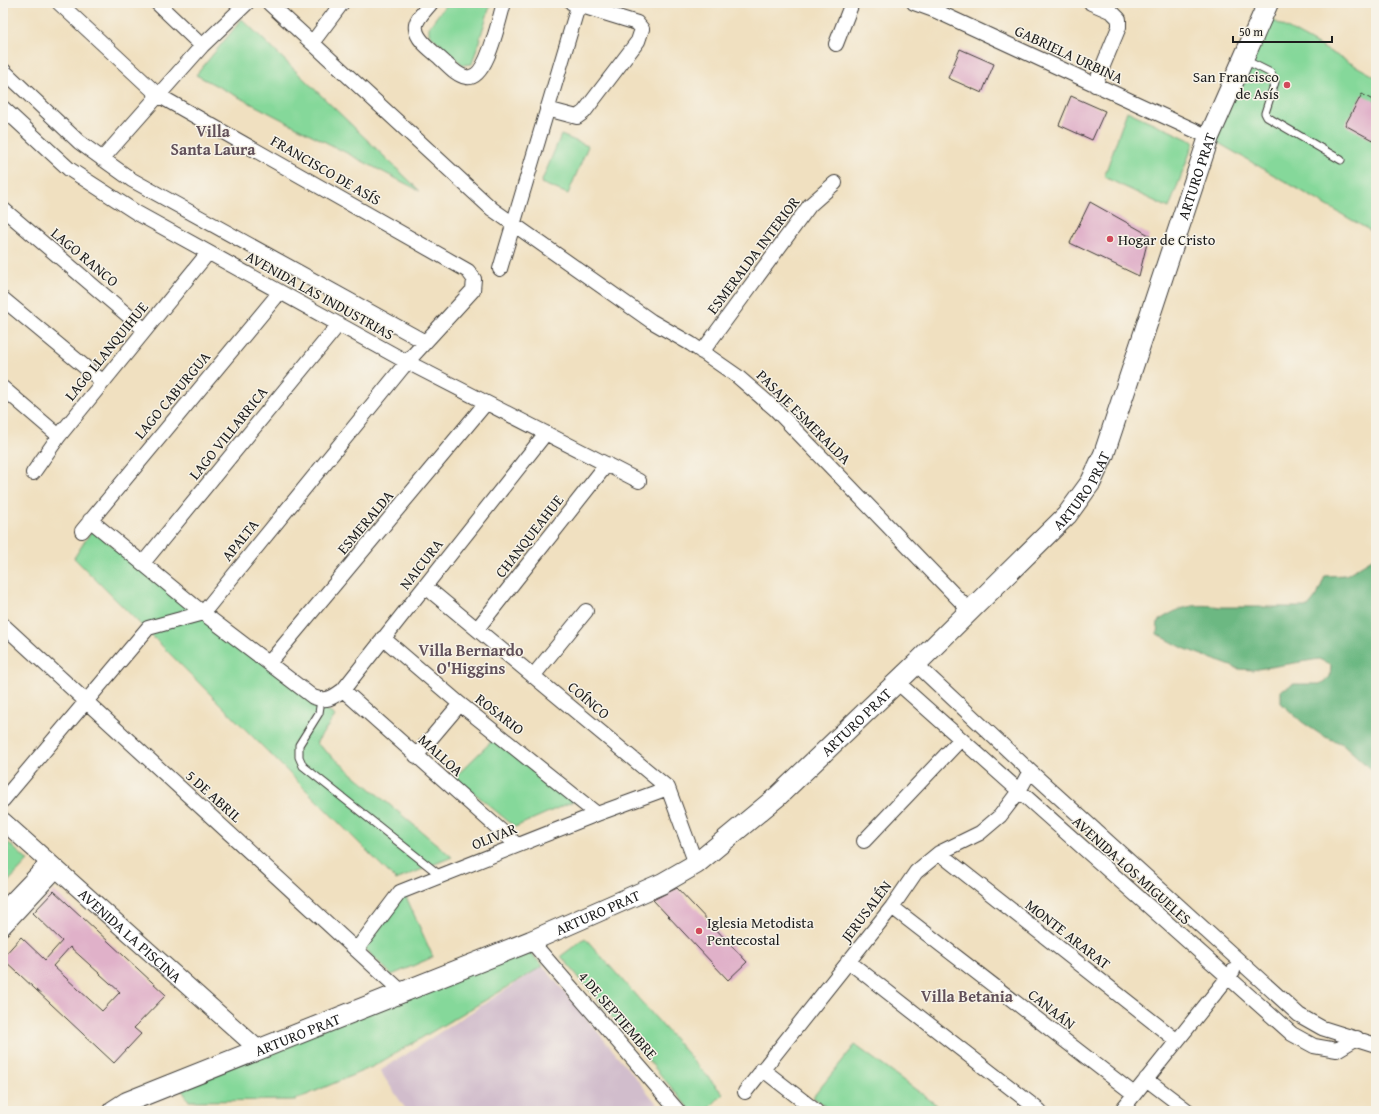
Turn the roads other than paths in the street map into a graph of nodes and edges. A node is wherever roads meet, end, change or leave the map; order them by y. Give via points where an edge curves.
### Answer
1 (59, 3) edge
2 (157, 3) edge
3 (247, 3) edge
4 (270, 3) edge
5 (342, 3) edge
6 (430, 3) edge
7 (504, 3) edge
8 (852, 3) edge
9 (914, 3) edge
10 (1091, 3) edge
11 (1268, 3) edge
12 (577, 4) edge
13 (312, 43) junction
14 (836, 44) dead end
15 (202, 46) junction
16 (1243, 59) junction
17 (3, 70) edge
18 (1095, 85) junction
19 (158, 95) junction
20 (3, 108) edge
21 (547, 109) junction
22 (1209, 137) junction
23 (102, 159) junction
24 (1341, 160) dead end
25 (835, 183) dead end
26 (3, 209) edge
27 (513, 224) junction
28 (208, 253) junction
29 (500, 269) dead end
30 (468, 271) joint
31 (280, 292) junction
32 (3, 299) edge
33 (339, 324) junction
34 (145, 330) junction
35 (426, 342) junction
36 (702, 352) junction
37 (407, 362) junction
38 (103, 382) junction
39 (3, 388) edge
40 (486, 403) junction
41 (546, 432) junction
42 (59, 436) junction
43 (607, 464) junction
44 (33, 473) dead end
45 (639, 481) dead end
46 (143, 563) junction
47 (426, 587) junction
48 (586, 611) dead end
49 (970, 611) junction
50 (203, 612) junction
51 (3, 625) edge
52 (477, 629) junction
53 (383, 638) junction
54 (269, 663) junction
55 (916, 664) junction
56 (533, 676) junction
57 (897, 682) junction
58 (343, 690) junction
59 (317, 698) junction
60 (86, 702) junction
61 (460, 704) junction
62 (961, 739) junction
63 (416, 756) junction
64 (1030, 771) junction
65 (668, 788) junction
66 (1019, 791) junction
67 (3, 800) edge
68 (597, 814) junction
69 (3, 821) edge
70 (864, 841) dead end
71 (517, 845) junction
72 (939, 853) junction
73 (696, 864) junction
74 (52, 866) junction
75 (441, 876) junction
76 (892, 907) junction
77 (3, 909) edge
78 (3, 928) edge
79 (531, 941) junction
80 (357, 949) junction
81 (848, 961) junction
82 (1240, 962) junction
83 (1228, 978) junction
84 (402, 992) junction
85 (1357, 1038) junction
86 (1176, 1040) junction
87 (1376, 1045) edge
88 (258, 1050) junction
89 (762, 1069) junction
90 (1146, 1078) junction
91 (745, 1092) dead end
92 (1134, 1094) junction
93 (113, 1111) edge
94 (678, 1111) edge
95 (816, 1111) edge
96 (1040, 1111) edge
97 (1121, 1111) edge
98 (1188, 1111) edge

1 - 19 street, FRANCISCO DE ASÍS
2 - 15 street
3 - 15 street
4 - 13 street, PASAJE ESMERALDA
5 - 13 street
6 - 7 street via 418,19 415,28 419,38 466,78 473,77 481,71 487,61
8 - 14 street
9 - 18 street, GABRIELA URBINA
10 - 18 street via 1112,12 1118,19 1118,27
11 - 16 main road, ARTURO PRAT
12 - 21 street
12 - 21 street via 637,23 642,29 638,41 584,112 578,117
13 - 27 street, PASAJE ESMERALDA via 492,209
15 - 19 street
16 - 22 main road, ARTURO PRAT
16 - 24 lane via 1271,73 1275,82 1265,113 1268,117
17 - 23 street, AVENIDA LAS INDUSTRIAS via 79,142
18 - 22 street, GABRIELA URBINA
19 - 23 street
19 - 30 street, FRANCISCO DE ASÍS
20 - 28 street, AVENIDA LAS INDUSTRIAS via 48,152 88,182
21 - 27 street
22 - 49 main road, ARTURO PRAT via 1104,454 1091,482 1066,515
23 - 35 street, AVENIDA LAS INDUSTRIAS via 132,180
25 - 36 street, ESMERALDA INTERIOR via 810,205
26 - 34 street, LAGO RANCO
27 - 29 street
27 - 36 street, PASAJE ESMERALDA via 651,321
28 - 31 street, AVENIDA LAS INDUSTRIAS
28 - 34 street, LAGO LLANQUIHUE
30 - 35 street, APALTA via 474,279 473,290
31 - 33 street, AVENIDA LAS INDUSTRIAS
31 - 46 street, LAGO CABURGUA via 86,526
32 - 38 street
33 - 37 street, AVENIDA LAS INDUSTRIAS
33 - 46 street, LAGO VILLARRICA
34 - 38 street, LAGO LLANQUIHUE
35 - 37 street, APALTA
36 - 49 street, PASAJE ESMERALDA via 737,376 775,409
37 - 40 street, AVENIDA LAS INDUSTRIAS
37 - 50 street, APALTA
38 - 42 street, LAGO LLANQUIHUE
39 - 42 street
40 - 41 street, AVENIDA LAS INDUSTRIAS
40 - 54 street, ESMERALDA
41 - 43 street, AVENIDA LAS INDUSTRIAS
41 - 47 street, NAICURA
42 - 44 street, LAGO LLANQUIHUE
43 - 45 street, AVENIDA LAS INDUSTRIAS
43 - 52 street, CHANQUEAHUE
46 - 50 street, LAGO CABURGUA
47 - 52 street, COÍNCO
47 - 53 street, NAICURA
48 - 56 street
49 - 55 main road, ARTURO PRAT
50 - 54 street
50 - 60 street via 148,628
51 - 60 street, 5 DE ABRIL
52 - 56 street, COÍNCO
53 - 58 street, NAICURA
53 - 61 street, ROSARIO
54 - 59 street
55 - 57 main road, ARTURO PRAT
55 - 64 street, AVENIDA LOS MIGUELES
56 - 65 street, COÍNCO
57 - 62 street, AVENIDA LOS MIGUELES
57 - 73 main road, ARTURO PRAT via 778,796
58 - 59 street, NAICURA via 330,700
58 - 63 street, MALLOA
59 - 75 lane via 319,712 299,745 299,757 304,766
60 - 67 street
60 - 80 street, 5 DE ABRIL
61 - 63 street
61 - 68 street, ROSARIO
62 - 66 street, AVENIDA LOS MIGUELES
62 - 70 street
63 - 71 street, MALLOA
64 - 66 street, JERUSALÉN
64 - 82 street, AVENIDA LOS MIGUELES
65 - 68 street, OLIVAR
65 - 73 street
66 - 72 street, JERUSALÉN via 1000,816 980,833
66 - 83 street, AVENIDA LOS MIGUELES
68 - 71 street, OLIVAR
69 - 74 street, AVENIDA LA PISCINA
71 - 75 street, OLIVAR
72 - 76 street, JERUSALÉN via 916,872
72 - 86 street, MONTE ARARAT
73 - 79 main road, ARTURO PRAT via 663,883
74 - 77 street
74 - 78 street
74 - 88 street, AVENIDA LA PISCINA
75 - 80 street, OLIVAR via 400,892
76 - 81 street, JERUSALÉN
76 - 92 street, CANAÁN
79 - 84 main road, ARTURO PRAT
79 - 94 street, 4 DE SEPTIEMBRE
80 - 84 street, 5 DE ABRIL
81 - 89 street, JERUSALÉN
81 - 96 street
82 - 83 street
82 - 85 street, AVENIDA LOS MIGUELES via 1308,1022
83 - 85 street, AVENIDA LOS MIGUELES via 1292,1034 1314,1046 1337,1050
83 - 86 street
84 - 88 main road, ARTURO PRAT
85 - 87 street, AVENIDA LOS MIGUELES
86 - 90 street
88 - 93 main road, ARTURO PRAT via 127,1102
89 - 91 street, JERUSALÉN
89 - 95 street
90 - 92 street
90 - 98 street
92 - 97 street

